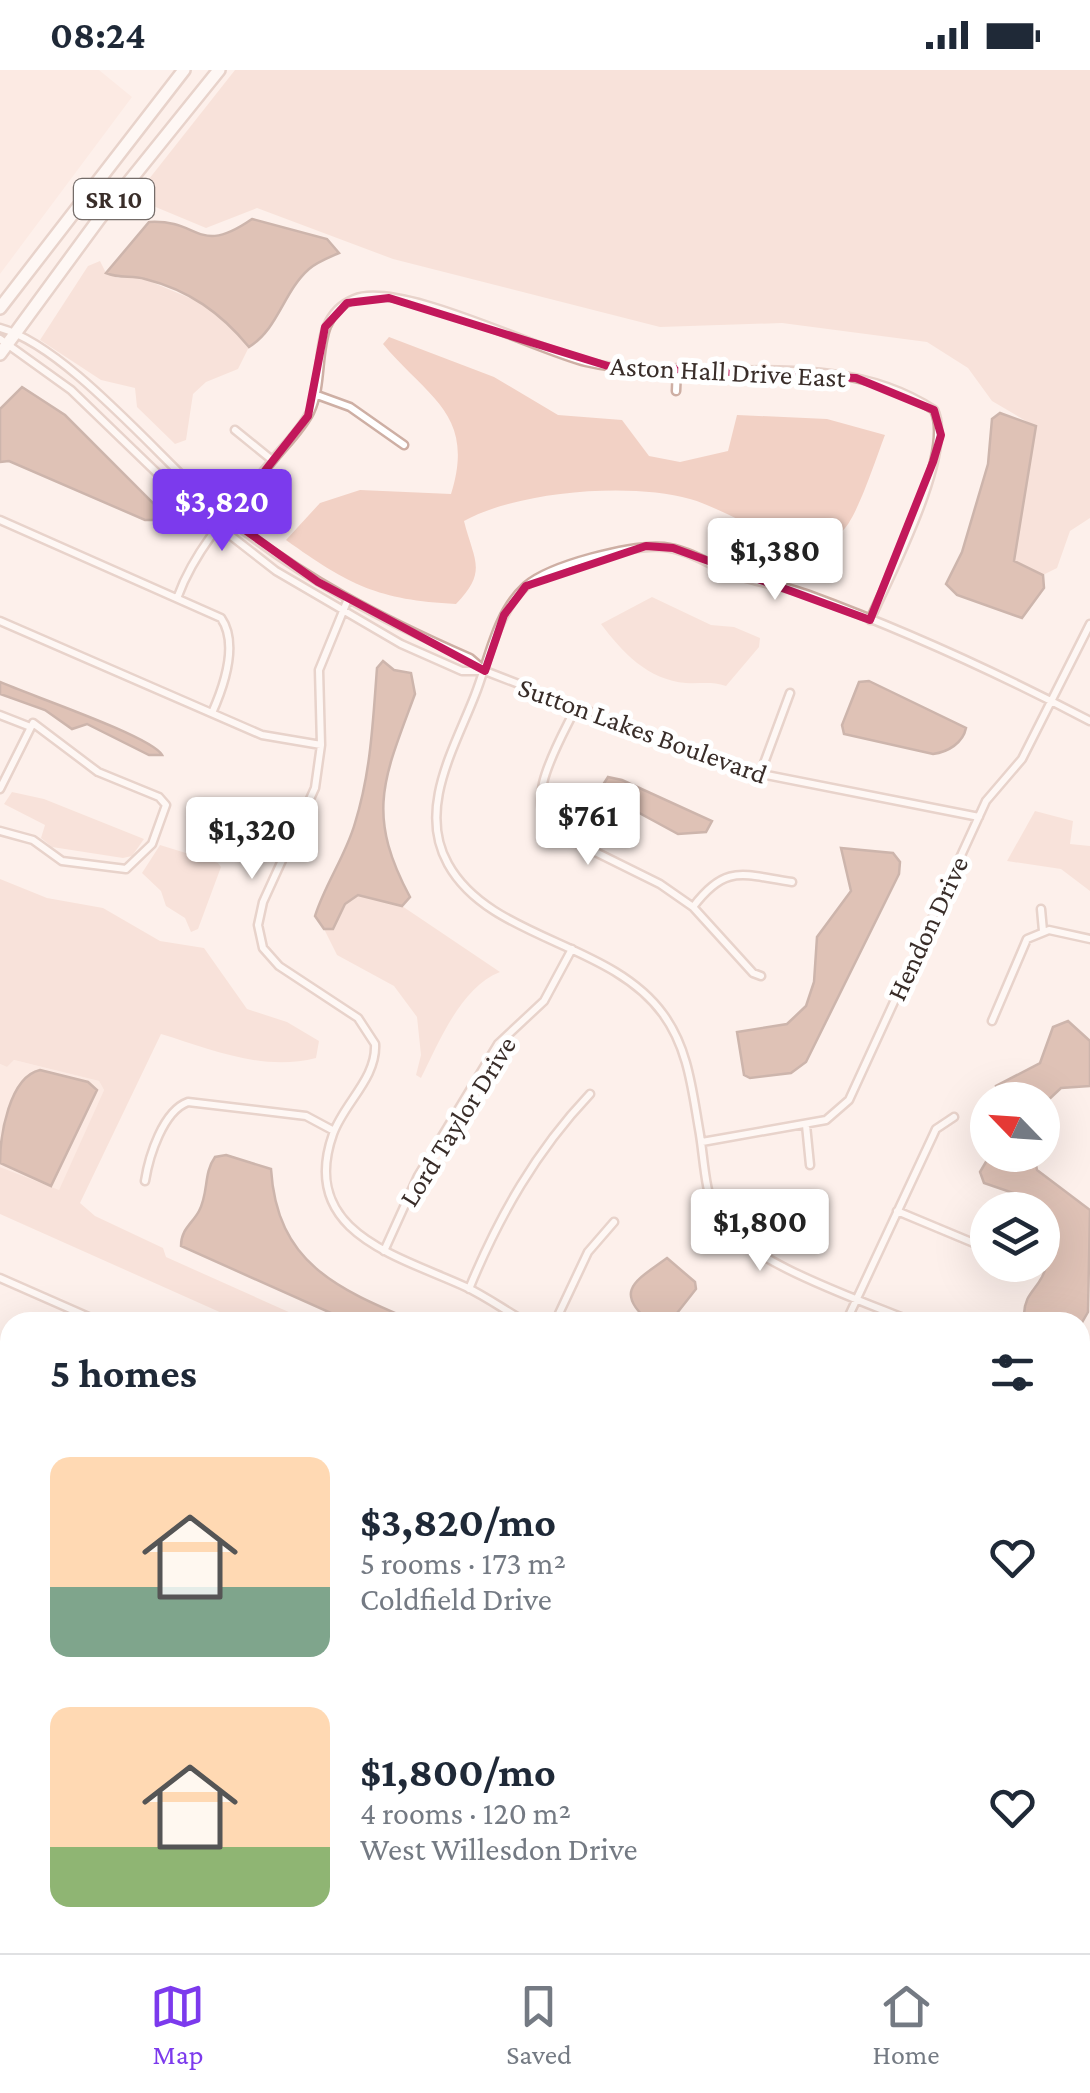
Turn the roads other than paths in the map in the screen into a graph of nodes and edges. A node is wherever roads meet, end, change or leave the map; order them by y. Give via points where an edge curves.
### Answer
1 (184, 70) edge
2 (218, 70) edge
3 (0, 308) edge
4 (0, 328) edge
5 (16, 332) junction
6 (2, 346) edge
7 (676, 368) junction
8 (676, 391) dead end
9 (317, 394) junction
10 (132, 428) junction
11 (235, 430) dead end
12 (123, 439) junction
13 (404, 446) dead end
14 (272, 460) junction
15 (228, 518) junction
16 (0, 520) edge
17 (220, 530) junction
18 (178, 596) junction
19 (348, 599) junction
20 (342, 613) junction
21 (870, 620) junction
22 (0, 621) edge
23 (1090, 624) edge
24 (485, 671) junction
25 (790, 693) dead end
26 (1051, 701) junction
27 (576, 706) junction
28 (212, 713) junction
29 (0, 715) edge
30 (1090, 720) edge
31 (28, 726) junction
32 (322, 745) junction
33 (760, 774) junction
34 (0, 789) edge
35 (978, 816) junction
36 (0, 832) edge
37 (792, 882) dead end
38 (694, 907) junction
39 (1041, 909) dead end
40 (1043, 931) junction
41 (1090, 939) edge
42 (572, 948) junction
43 (761, 976) dead end
44 (992, 1021) dead end
45 (590, 1094) dead end
46 (954, 1117) dead end
47 (806, 1125) junction
48 (334, 1131) junction
49 (702, 1142) junction
50 (810, 1166) dead end
51 (145, 1180) dead end
52 (897, 1212) junction
53 (614, 1222) dead end
54 (970, 1242) edge
55 (384, 1251) junction
56 (0, 1280) edge
57 (469, 1289) junction
58 (857, 1298) junction
59 (72, 1312) edge
60 (509, 1312) edge
61 (560, 1312) edge
62 (851, 1312) edge
63 (890, 1312) edge

1 - 3 highway, SR 10
2 - 5 highway, SR 10
4 - 5 street, Sutton Lakes Boulevard
5 - 6 highway, SR 10
5 - 10 street, Sutton Lakes Boulevard
6 - 12 street, Sutton Lakes Boulevard via 71,390
7 - 8 street
7 - 9 street, Aston Hall Drive East via 587,362 500,329 364,296 325,326
7 - 21 street, Aston Hall Drive East via 856,378 934,410 941,436
9 - 13 street via 350,406
9 - 14 street
10 - 12 street
10 - 15 street, Sutton Lakes Boulevard
11 - 14 street
12 - 17 street, Sutton Lakes Boulevard
14 - 15 street
15 - 17 street
15 - 19 street, Sutton Lakes Boulevard
16 - 18 street
17 - 18 street via 188,569
17 - 20 street, Sutton Lakes Boulevard
18 - 28 street via 225,622 226,676
19 - 20 street
19 - 24 street, Sutton Lakes Boulevard
20 - 24 street, Sutton Lakes Boulevard via 462,671
20 - 32 street via 319,670
21 - 24 street via 673,548 646,546 526,586 504,615
21 - 26 street
22 - 28 street
23 - 26 street, Hendon Drive
24 - 27 street, Sutton Lakes Boulevard
24 - 42 street via 441,783 440,846 474,896
25 - 33 street
26 - 30 street
26 - 35 street, Hendon Drive via 1022,758
27 - 33 street, Sutton Lakes Boulevard
27 - 38 street via 542,792 541,816 555,832
28 - 32 street via 276,739
29 - 31 street
31 - 34 street
31 - 36 street via 48,731 98,772 159,796 166,806 152,844 126,869 62,862 32,840
32 - 48 street via 310,802 258,924 278,966 372,1034 374,1062
33 - 35 street, Sutton Lakes Boulevard
35 - 47 street, Hendon Drive via 849,1100 832,1117
37 - 38 street via 727,874
38 - 43 street
39 - 40 street
40 - 41 street
40 - 44 street via 1020,948
42 - 49 street via 607,964 661,1010 684,1054
42 - 55 street, Lord Taylor Drive via 544,1001 503,1036 468,1091
45 - 57 street via 553,1133 516,1190
46 - 52 street via 938,1124
47 - 49 street, Hendon Drive
47 - 50 street
48 - 51 street via 306,1116 188,1102 172,1112
48 - 55 street via 327,1166 336,1211 356,1235
49 - 58 street via 712,1204 730,1235
52 - 54 street
52 - 58 street
53 - 61 street via 588,1252
55 - 57 street
56 - 59 street
57 - 60 street
58 - 62 street
58 - 63 street

